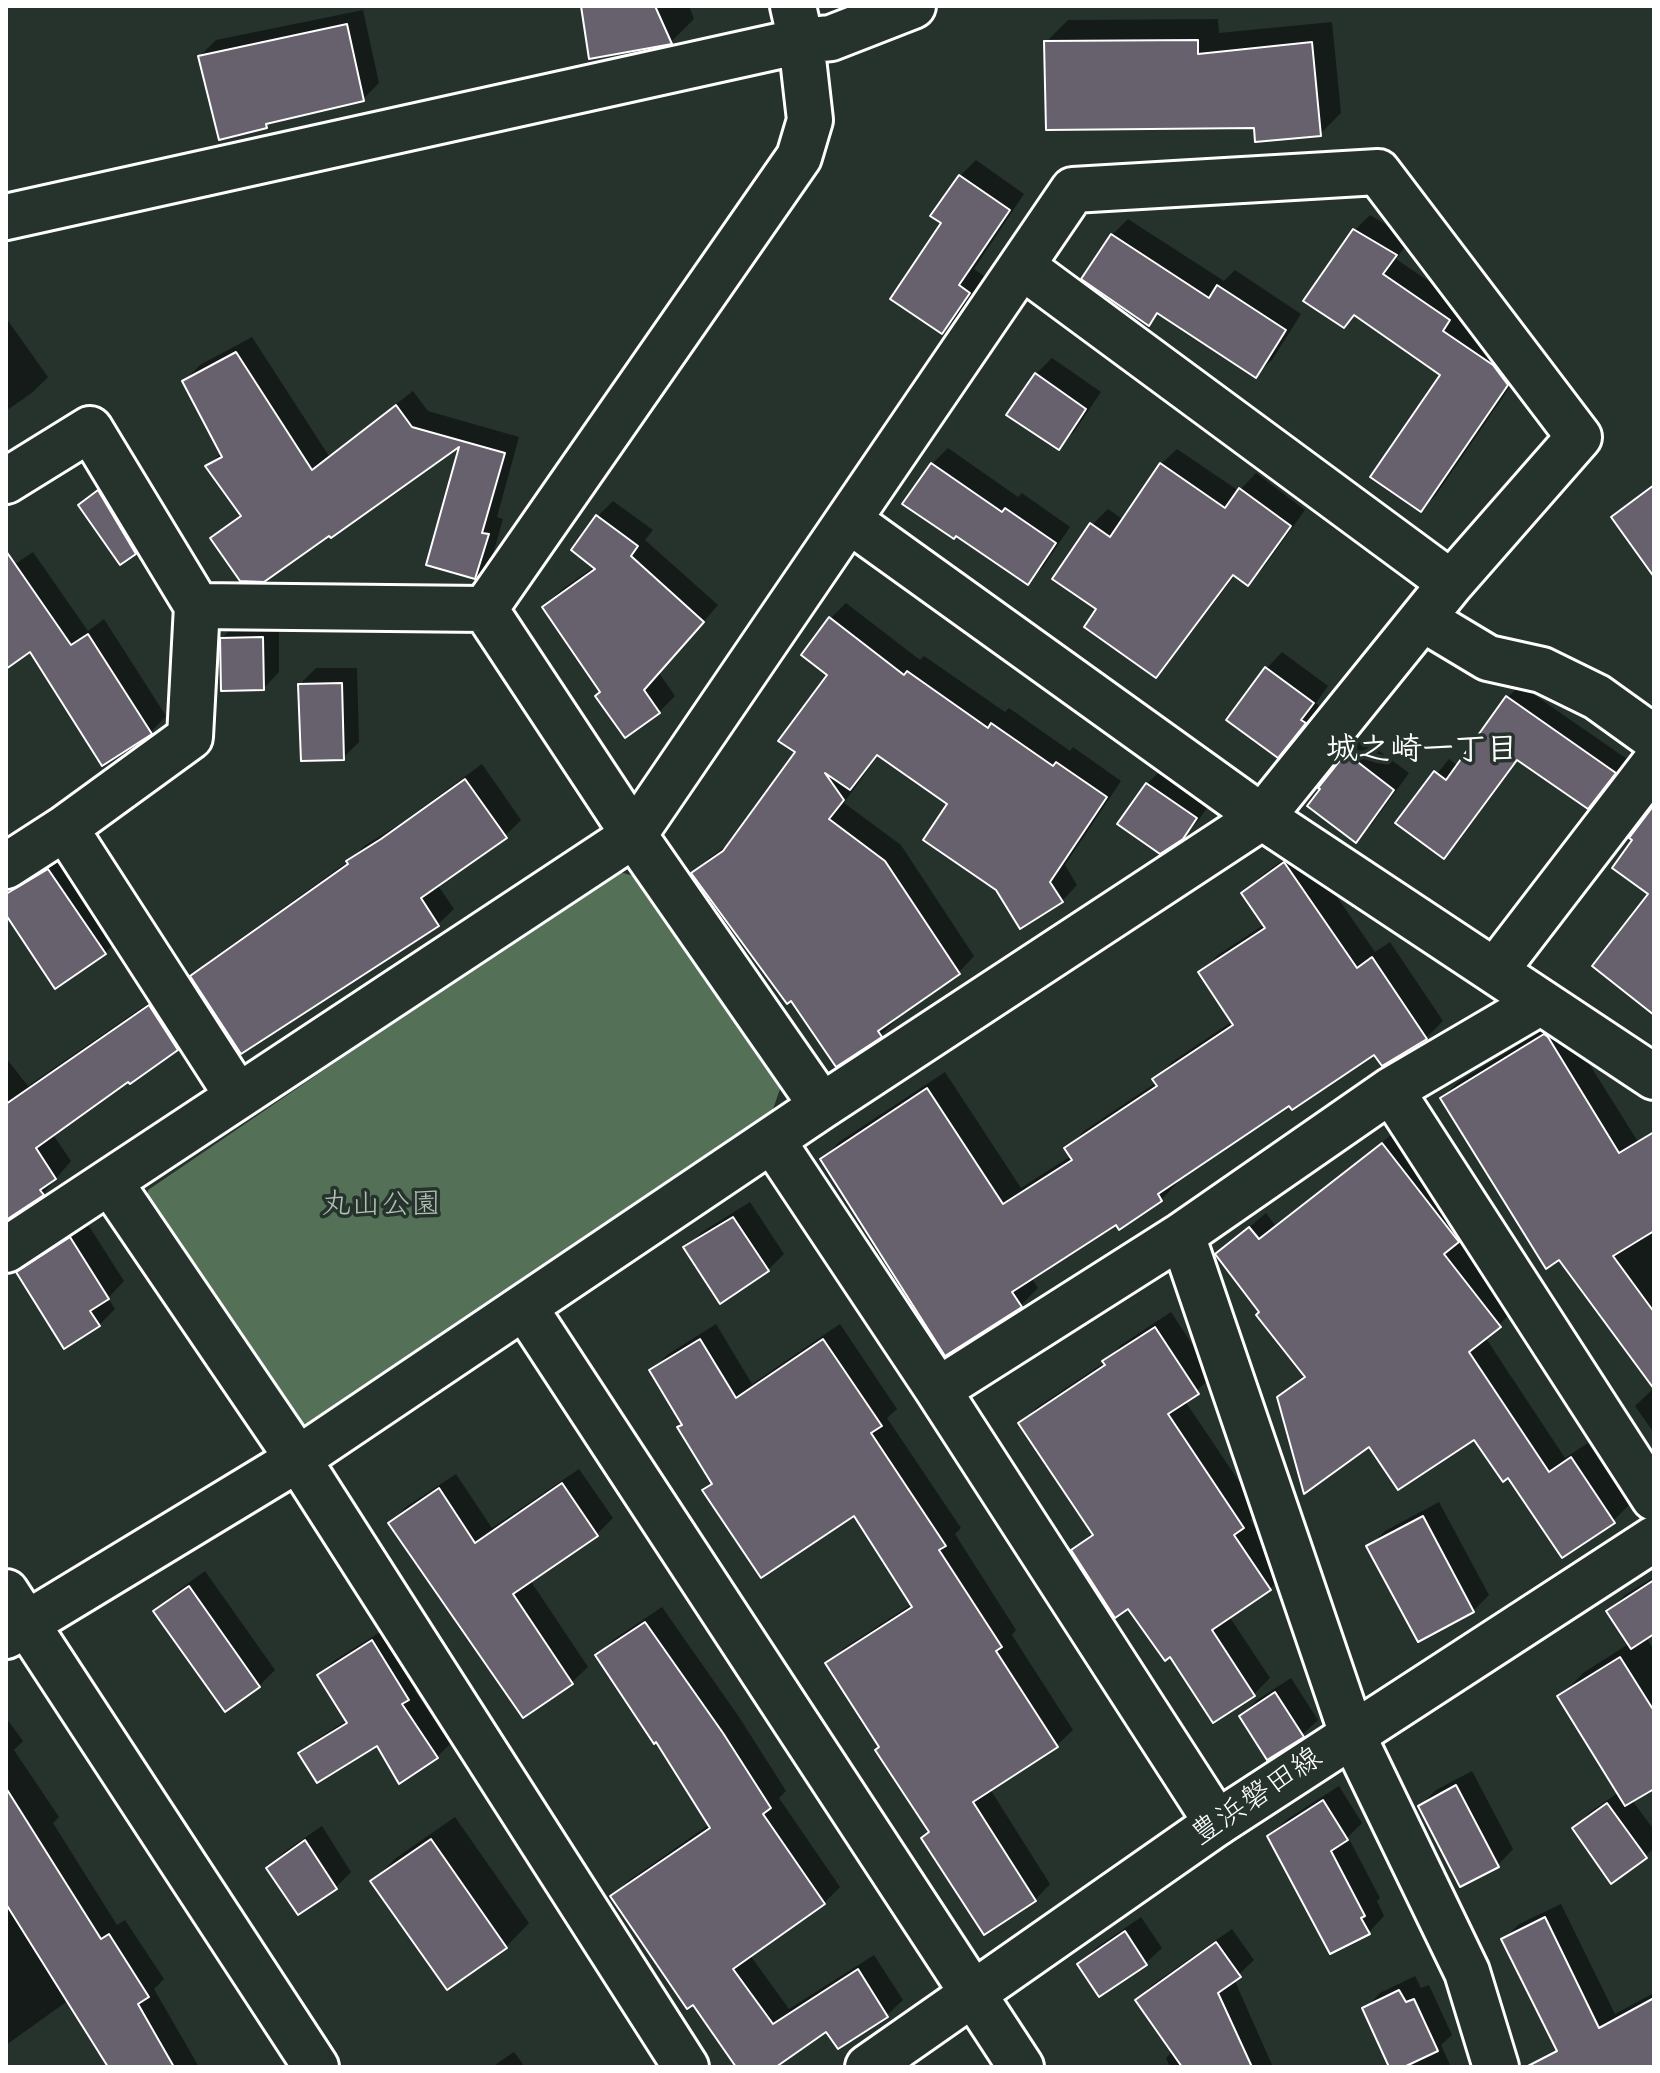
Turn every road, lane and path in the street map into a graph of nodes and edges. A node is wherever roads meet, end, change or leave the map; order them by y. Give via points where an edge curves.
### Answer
1 (913, 6) edge
2 (797, 24) edge
3 (6, 217) edge
4 (1023, 267) junction
5 (6, 481) edge
6 (850, 521) junction
7 (1451, 583) junction
8 (197, 606) junction
9 (485, 609) junction
10 (1423, 619) junction
11 (1654, 738) edge
12 (1654, 764) edge
13 (1262, 817) junction
14 (65, 828) junction
15 (634, 835) junction
16 (6, 866) edge
17 (1495, 971) junction
18 (1541, 1002) junction
19 (1654, 1077) edge
20 (1391, 1090) junction
21 (237, 1095) junction
22 (822, 1106) junction
23 (772, 1140) junction
24 (110, 1182) junction
25 (1182, 1235) junction
26 (6, 1250) edge
27 (525, 1308) junction
28 (938, 1390) junction
29 (298, 1459) junction
30 (1654, 1498) edge
31 (1654, 1539) edge
32 (13, 1617) edge
33 (1352, 1734) junction
34 (1217, 1823) junction
35 (974, 1994) junction
36 (316, 2067) edge
37 (686, 2067) edge
38 (868, 2067) edge
39 (1021, 2067) edge
40 (1496, 2067) edge

1 - 2 street via 831,38
2 - 3 street
2 - 9 street via 810,120 799,157
4 - 6 street
4 - 7 street
4 - 7 street via 1073,190 1378,172 1579,437
5 - 8 street via 90,429
6 - 13 street
6 - 15 street
7 - 10 street
8 - 9 street
8 - 14 street via 190,737
9 - 15 street
10 - 11 street via 1488,658 1542,670 1597,697
10 - 13 street
12 - 17 street
13 - 17 street
13 - 22 street
14 - 16 street
14 - 21 street
15 - 21 street
15 - 22 street
17 - 18 street
18 - 19 street
18 - 20 street
20 - 25 street
20 - 30 street
21 - 24 street
22 - 23 street
23 - 27 street
23 - 28 street
24 - 26 street
24 - 29 street
25 - 28 street
25 - 33 street
27 - 29 street
27 - 35 street
28 - 34 street
29 - 32 street
29 - 37 street
31 - 33 street, 豊浜磐田線
32 - 36 street
33 - 34 street, 豊浜磐田線
33 - 40 street via 1467,1972
34 - 35 street, 豊浜磐田線
35 - 38 street, 豊浜磐田線
35 - 39 street

